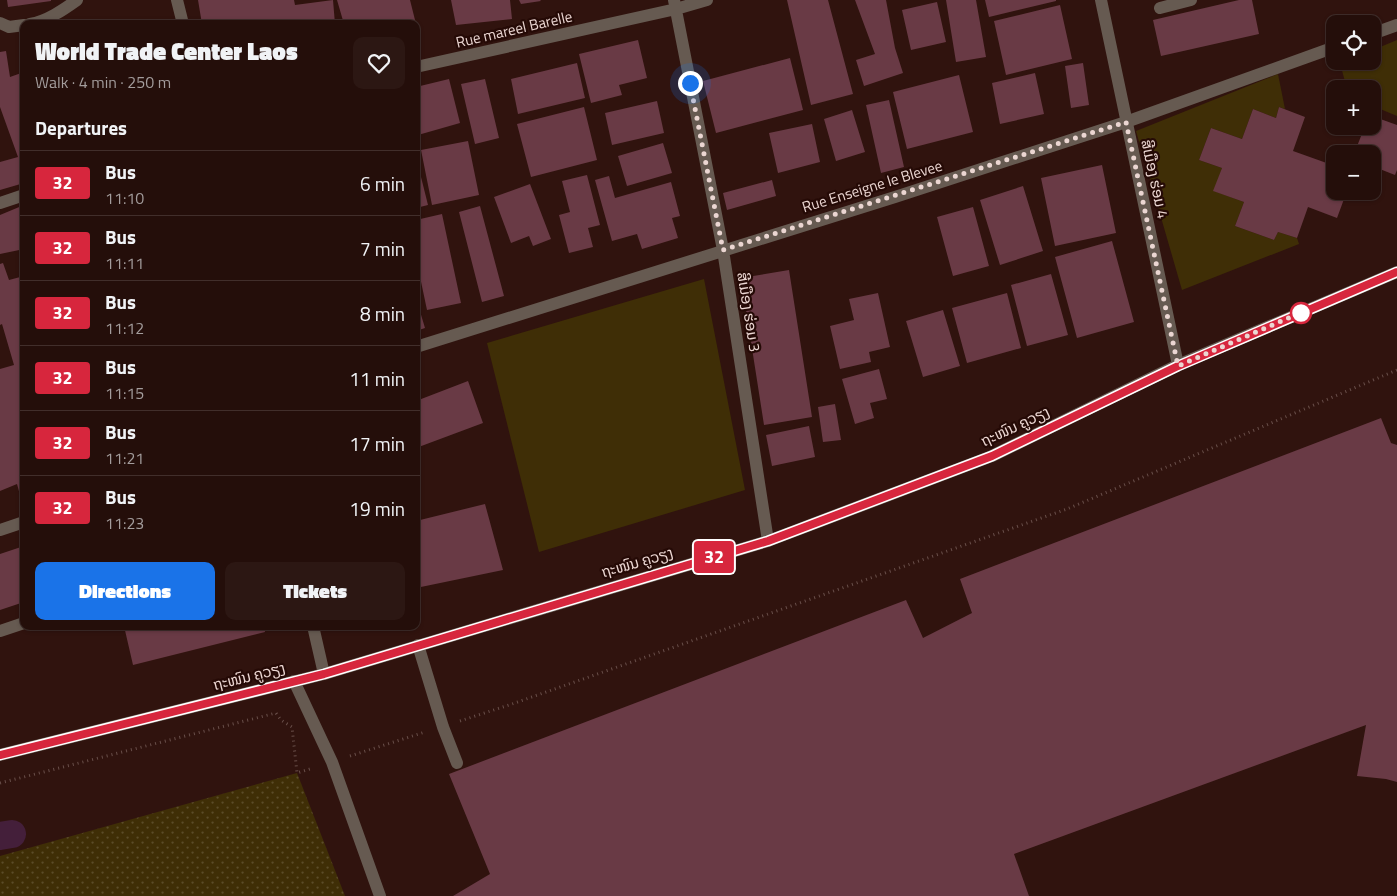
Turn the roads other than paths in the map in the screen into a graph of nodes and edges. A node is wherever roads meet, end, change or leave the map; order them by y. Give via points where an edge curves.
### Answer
1 (77, 0) edge
2 (177, 0) edge
3 (707, 0) edge
4 (1101, 0) edge
5 (1191, 0) edge
6 (675, 4) edge
7 (1160, 8) dead end
8 (43, 20) edge
9 (182, 20) edge
10 (0, 23) edge
11 (1397, 25) edge
12 (20, 26) edge
13 (1381, 31) edge
14 (1326, 50) edge
15 (420, 67) edge
16 (1126, 122) junction
17 (20, 196) edge
18 (0, 203) edge
19 (723, 250) junction
20 (1397, 272) edge
21 (420, 346) edge
22 (1178, 366) junction
23 (20, 523) edge
24 (0, 530) edge
25 (768, 541) junction
26 (20, 624) edge
27 (314, 630) edge
28 (0, 631) edge
29 (418, 645) junction
30 (324, 674) junction
31 (294, 682) junction
32 (0, 755) edge
33 (457, 763) dead end
34 (380, 896) edge

1 - 8 street
2 - 9 street
3 - 6 street, Rue mareel Barelle
4 - 16 street, ສີເມືອງ ຮ່ອມ 4
5 - 7 street
6 - 15 street, Rue mareel Barelle
6 - 19 street, ສີເມືອງ ຮ່ອມ 3
10 - 12 street via 9,27
11 - 13 street
14 - 16 street, Rue Enseigne le Blevee
16 - 19 street, Rue Enseigne le Blevee
16 - 22 street, ສີເມືອງ ຮ່ອມ 4
17 - 18 street
19 - 21 street, Rue Enseigne le Blevee
19 - 25 street, ສີເມືອງ ຮ່ອມ 3
20 - 22 street, ຖະໜົນ ຄູວຽງ
22 - 25 street, ຖະໜົນ ຄູວຽງ via 992,456
23 - 24 street
25 - 29 street, ຖະໜົນ ຄູວຽງ
26 - 28 street
27 - 30 street
29 - 30 street, ຖະໜົນ ຄູວຽງ
29 - 33 street
30 - 31 street, ຖະໜົນ ຄູວຽງ
31 - 32 street, ຖະໜົນ ຄູວຽງ
31 - 34 street via 332,762

